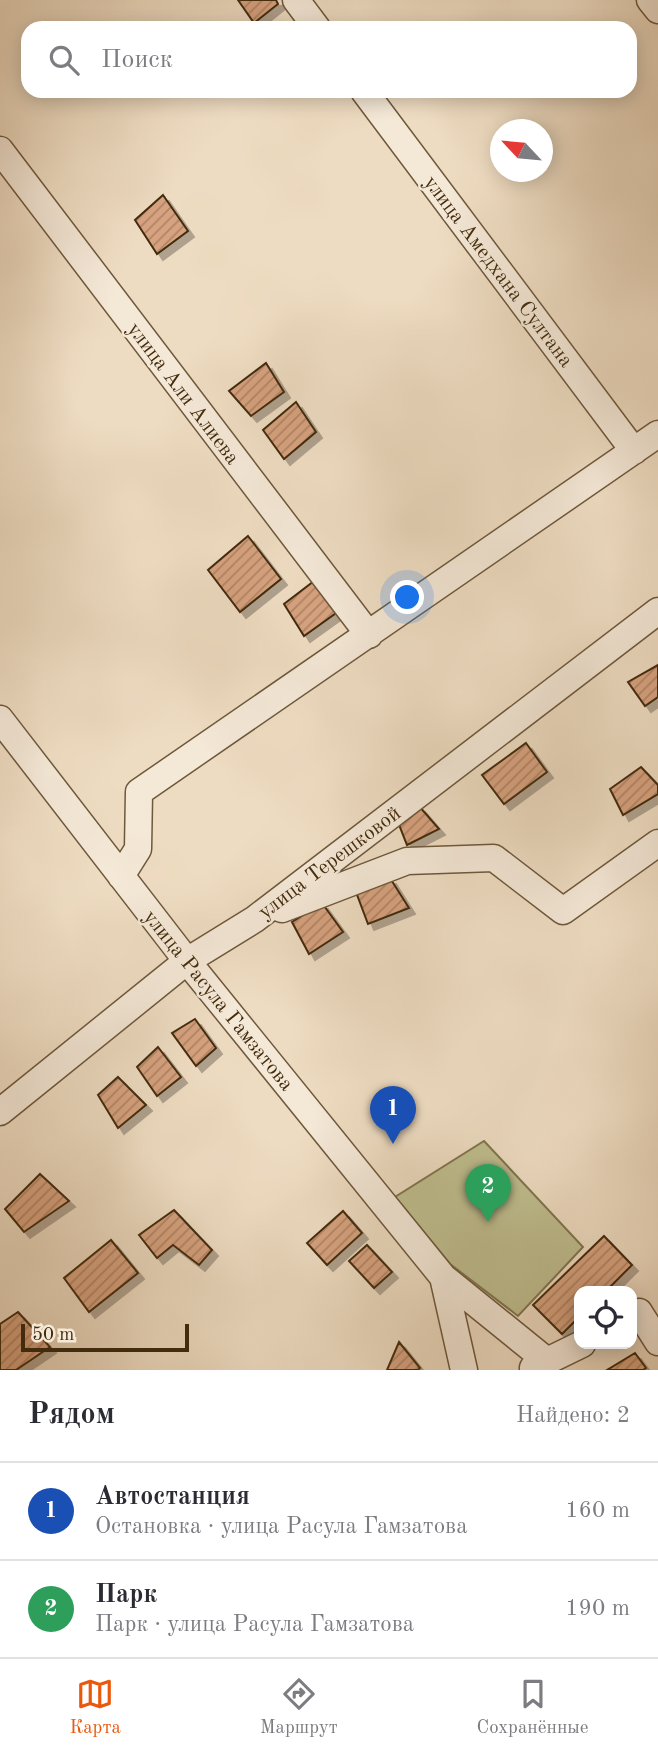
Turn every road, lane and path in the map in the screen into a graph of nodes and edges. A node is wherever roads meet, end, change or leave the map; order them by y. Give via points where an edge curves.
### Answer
1 (296, 0) edge
2 (650, 0) edge
3 (658, 10) edge
4 (312, 21) edge
5 (369, 98) edge
6 (0, 150) edge
7 (658, 434) edge
8 (634, 451) junction
9 (658, 611) edge
10 (369, 635) junction
11 (0, 719) edge
12 (658, 843) edge
13 (121, 876) junction
14 (255, 919) junction
15 (187, 961) junction
16 (0, 1112) edge
17 (443, 1277) junction
18 (643, 1310) edge
19 (658, 1342) edge
20 (574, 1348) edge
21 (538, 1366) edge
22 (464, 1370) edge

1 - 4 street
2 - 3 street
5 - 8 street, улица Амедхана Султана
6 - 10 street, улица Али Алиева
7 - 8 street
8 - 10 street
9 - 14 street, улица Терешковой
10 - 13 street via 139,792 138,849
11 - 13 street, улица Расула Гамзатова
12 - 14 street via 563,911 494,858 407,861
13 - 15 street, улица Расула Гамзатова
14 - 15 street, улица Терешковой
15 - 16 street, улица Терешковой
15 - 17 street, улица Расула Гамзатова
17 - 21 street, улица Расула Гамзатова
17 - 22 street, улица Расула Гамзатова
18 - 19 street
20 - 21 street

